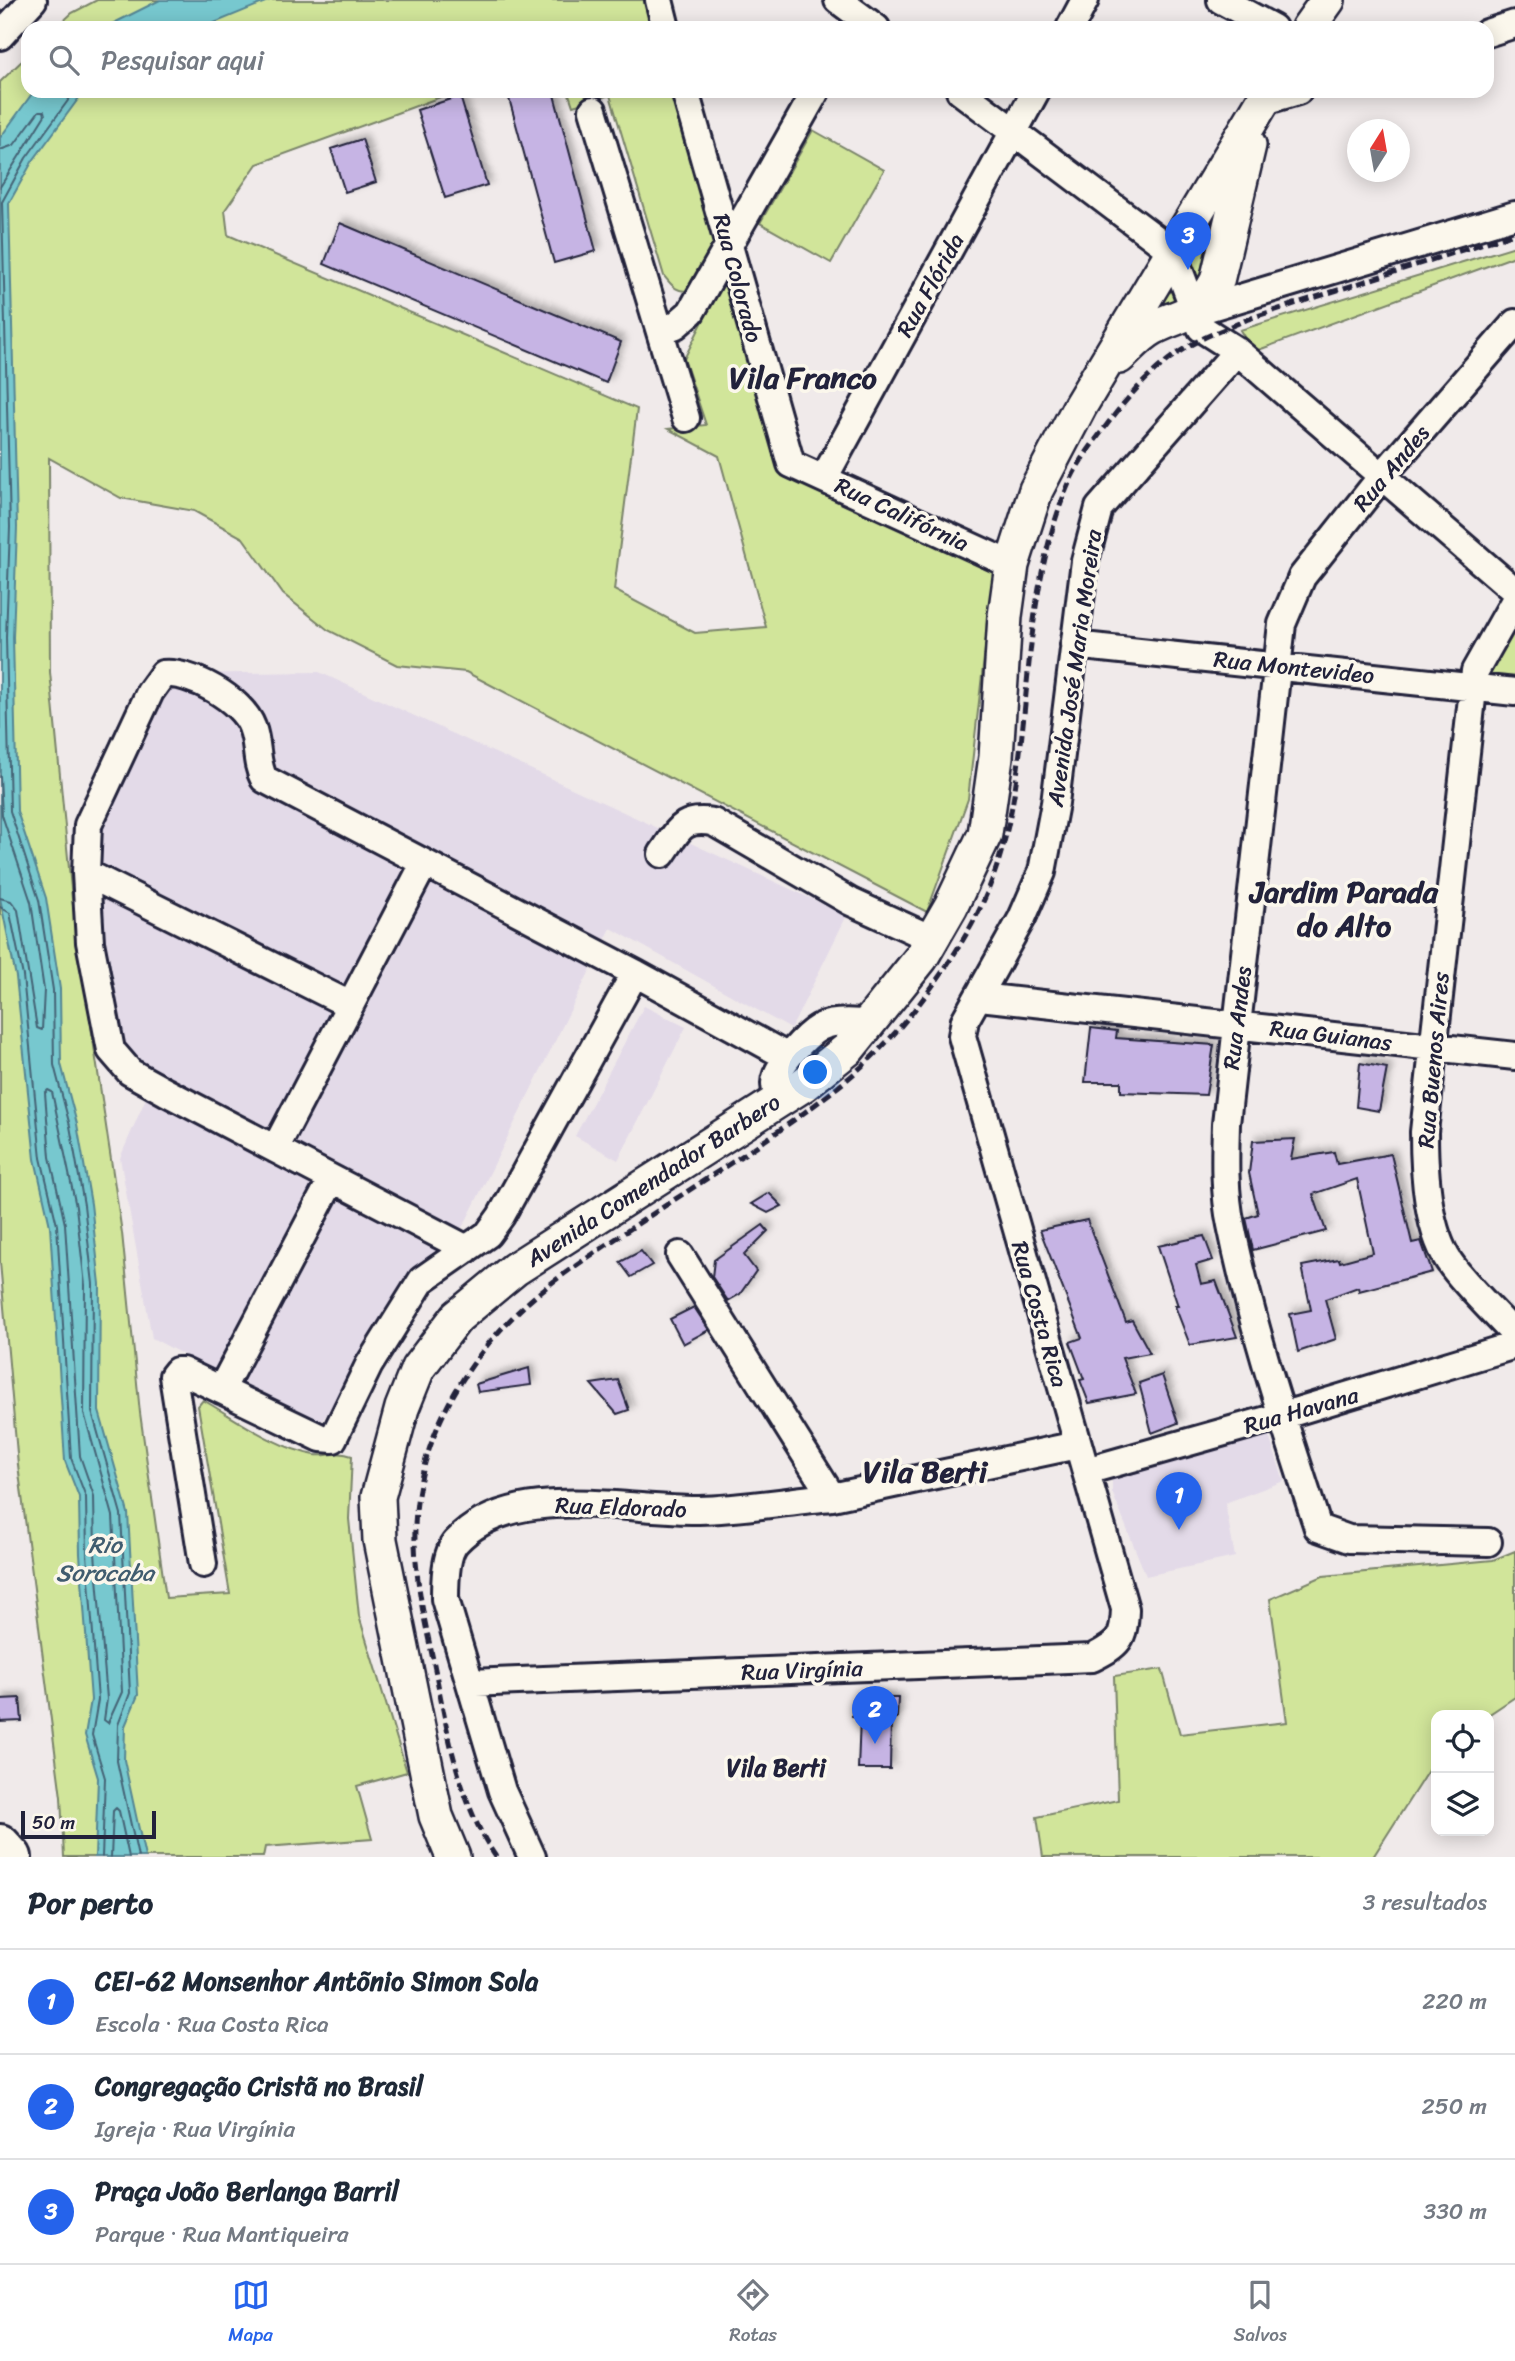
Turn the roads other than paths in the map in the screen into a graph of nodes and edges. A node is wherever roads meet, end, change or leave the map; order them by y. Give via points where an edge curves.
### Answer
1 (33, 0) edge
2 (659, 0) edge
3 (1085, 0) edge
4 (1222, 0) edge
5 (1328, 0) edge
6 (664, 21) edge
7 (1074, 21) edge
8 (1260, 21) edge
9 (1313, 21) edge
10 (1515, 24) edge
11 (1494, 31) edge
12 (0, 36) edge
13 (687, 98) edge
14 (812, 98) edge
15 (969, 98) edge
16 (1032, 98) edge
17 (1273, 98) edge
18 (1274, 98) edge
19 (593, 110) dead end
20 (1014, 131) junction
21 (1515, 215) edge
22 (1190, 223) junction
23 (1228, 241) junction
24 (730, 243) junction
25 (1172, 251) junction
26 (1194, 312) junction
27 (1515, 323) edge
28 (660, 331) junction
29 (1237, 351) junction
30 (1101, 372) junction
31 (686, 418) dead end
32 (791, 464) joint
33 (1383, 475) junction
34 (824, 478) junction
35 (1013, 565) junction
36 (1515, 591) edge
37 (1515, 600) edge
38 (1074, 645) junction
39 (1276, 664) junction
40 (1473, 687) junction
41 (1515, 692) edge
42 (662, 854) dead end
43 (424, 864) junction
44 (86, 873) junction
45 (932, 939) junction
46 (635, 973) junction
47 (980, 998) junction
48 (350, 1005) junction
49 (870, 1024) junction
50 (1235, 1024) junction
51 (1433, 1047) junction
52 (1515, 1056) edge
53 (788, 1057) junction
54 (778, 1100) junction
55 (275, 1149) junction
56 (332, 1179) junction
57 (467, 1249) junction
58 (680, 1255) dead end
59 (1515, 1335) edge
60 (1515, 1345) edge
61 (221, 1390) junction
62 (1282, 1416) junction
63 (1077, 1445) junction
64 (1086, 1471) junction
65 (832, 1497) junction
66 (1488, 1542) dead end
67 (203, 1564) dead end
68 (1124, 1633) joint
69 (470, 1683) junction
70 (0, 1844) edge
71 (447, 1856) edge
72 (12, 1857) edge
73 (532, 1857) edge

1 - 12 street
2 - 6 street
3 - 7 street
4 - 8 street
5 - 9 main road
10 - 11 street
13 - 24 street, Rua Colorado
14 - 24 street
15 - 20 street
16 - 20 street, Rua Flórida
17 - 22 main road, Avenida Comendador Barbero
18 - 23 main road, Avenida Comendador Barbero via 1242,165
19 - 28 street
20 - 25 street
20 - 34 street, Rua Flórida
21 - 26 street
22 - 23 main road via 1197,219 1213,222
22 - 25 main road, Avenida Comendador Barbero
23 - 26 main road, Avenida Comendador Barbero via 1217,281
24 - 28 street via 691,312
24 - 32 street, Rua Colorado
25 - 26 street
25 - 30 main road, Avenida Comendador Barbero
26 - 29 street via 1201,328
26 - 30 main road, Avenida Comendador Barbero via 1151,329
27 - 33 street, Rua Andes
28 - 31 street
29 - 33 street
29 - 38 street, Avenida José Maria Moreira via 1099,508 1085,562
30 - 35 main road, Avenida Comendador Barbero via 1036,490
32 - 34 street, Rua Califórnia
33 - 36 street
33 - 39 street, Rua Andes via 1302,577 1282,624
34 - 35 street, Rua Califórnia
35 - 45 main road, Avenida Comendador Barbero via 985,834
37 - 40 street, Rua Buenos Aires via 1481,659
38 - 39 street, Rua Montevideo
38 - 47 street, Avenida José Maria Moreira via 1042,872
39 - 40 street, Rua Montevideo
39 - 50 street, Rua Andes
40 - 41 street, Rua Montevideo
40 - 51 street, Rua Buenos Aires
42 - 45 street via 684,823 698,819 713,822 851,902
43 - 44 street via 264,779 257,766 251,724 233,700 177,672 163,674 150,692 88,825
43 - 46 street
43 - 48 street
44 - 48 street
44 - 55 street via 90,942 111,1050 130,1072
45 - 49 main road, Avenida Comendador Barbero
46 - 53 street
46 - 57 street via 501,1216 488,1234
47 - 50 street, Rua Guianas
47 - 63 street, Rua Costa Rica via 965,1020 962,1036
48 - 55 street
49 - 53 street via 849,1021 820,1027
49 - 54 main road, Avenida Comendador Barbero via 848,1049
50 - 51 street, Rua Guianas
50 - 62 street, Rua Andes via 1226,1124 1231,1224
51 - 52 street, Rua Guianas
51 - 59 street, Rua Buenos Aires via 1424,1173 1434,1224 1451,1266
53 - 54 street via 775,1084
54 - 71 main road, Avenida Comendador Barbero via 515,1269 457,1317 418,1368 378,1497 380,1540
55 - 56 street
56 - 57 street
56 - 61 street
57 - 61 street via 422,1280 369,1365 333,1439 321,1438
58 - 65 street
60 - 62 street, Rua Havana
61 - 67 street via 183,1371 173,1376
62 - 64 street, Rua Havana
62 - 66 street, Rua Andes via 1318,1528 1349,1539
63 - 64 street, Rua Costa Rica
63 - 65 street, Rua Eldorado
64 - 68 street, Rua Costa Rica via 1125,1609
65 - 69 street, Rua Eldorado via 699,1510 555,1503 504,1513 455,1543 446,1574 444,1599
68 - 69 street, Rua Virgínia via 1113,1647 1092,1658
69 - 73 street, Rua Eldorado via 502,1791
70 - 72 highway

